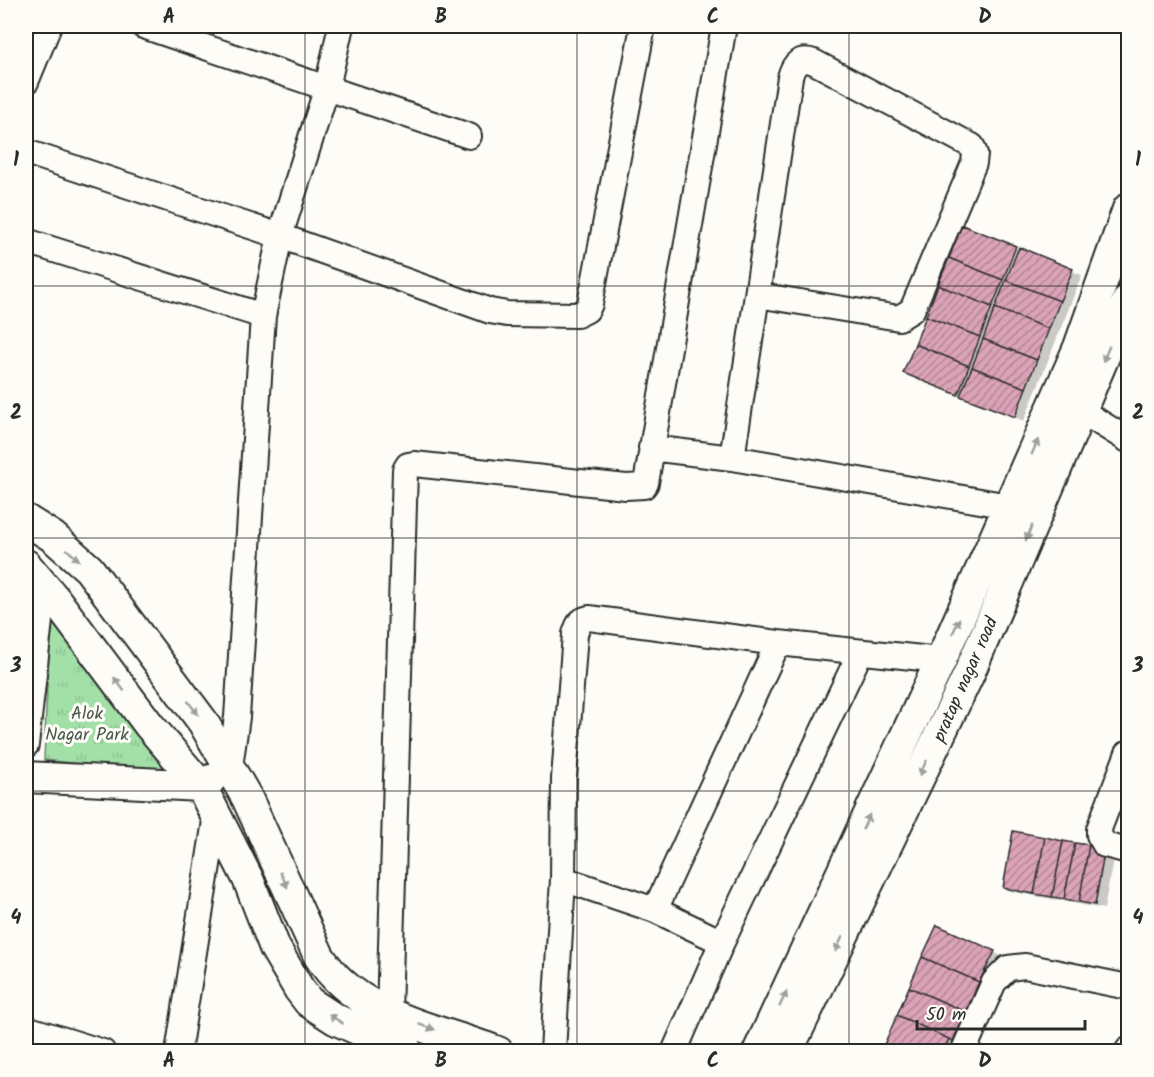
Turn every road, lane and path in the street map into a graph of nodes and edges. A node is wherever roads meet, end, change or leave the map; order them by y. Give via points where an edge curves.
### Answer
1 (49, 26) edge
2 (341, 26) edge
3 (643, 26) edge
4 (724, 26) edge
5 (156, 28) edge
6 (26, 82) edge
7 (327, 87) junction
8 (469, 136) dead end
9 (26, 152) edge
10 (1128, 209) edge
11 (280, 237) junction
12 (26, 241) edge
13 (757, 295) junction
14 (1128, 300) edge
15 (262, 316) junction
16 (1081, 411) junction
17 (1128, 440) edge
18 (651, 448) junction
19 (732, 458) junction
20 (1009, 506) junction
21 (26, 520) edge
22 (34, 575) edge
23 (778, 643) junction
24 (860, 653) junction
25 (941, 660) junction
26 (26, 746) edge
27 (1128, 753) edge
28 (230, 767) junction
29 (26, 777) edge
30 (201, 786) junction
31 (216, 815) junction
32 (1128, 850) edge
33 (562, 879) junction
34 (655, 910) junction
35 (722, 942) junction
36 (1128, 987) edge
37 (26, 1028) edge
38 (377, 1034) edge
39 (103, 1052) edge
40 (178, 1052) edge
41 (408, 1052) edge
42 (498, 1052) edge
43 (554, 1052) edge
44 (674, 1052) edge
45 (758, 1052) edge
46 (788, 1052) edge
47 (963, 1052) edge

1 - 6 street
2 - 7 street
3 - 11 street via 590,304 583,313 490,311
4 - 18 street
5 - 7 street
7 - 8 street
7 - 11 street
9 - 11 street
20 -> 10 street via 1079,347
11 - 15 street
12 - 15 street
13 - 13 street via 899,318 906,315 912,310 974,163 972,146 814,62 798,61 790,77
13 - 19 street
14 -> 16 street, pratap nagar road
15 - 28 street via 237,717
16 - 17 street
16 -> 46 street, pratap nagar road via 968,676
18 - 19 street
18 - 38 street via 646,483 639,487 414,464 405,470
19 - 20 street
25 -> 20 street
21 -> 28 street via 53,537 88,569 203,722
22 - 26 street
30 -> 22 street
23 - 24 street
23 - 33 street via 582,620 575,634
23 - 34 street
24 - 25 street
24 - 35 street
45 -> 25 street
27 - 32 street via 1099,829 1105,845
28 - 30 street
28 -> 38 street via 314,946
29 - 30 street
30 - 31 street
38 -> 31 street via 335,1019 309,1002 299,989 275,948 248,879
31 - 40 street
33 - 34 street
33 - 43 street
34 - 35 street
35 - 44 street
36 - 47 street via 1025,966 1008,968 994,982
37 - 39 street
38 - 41 street
38 -> 42 street

